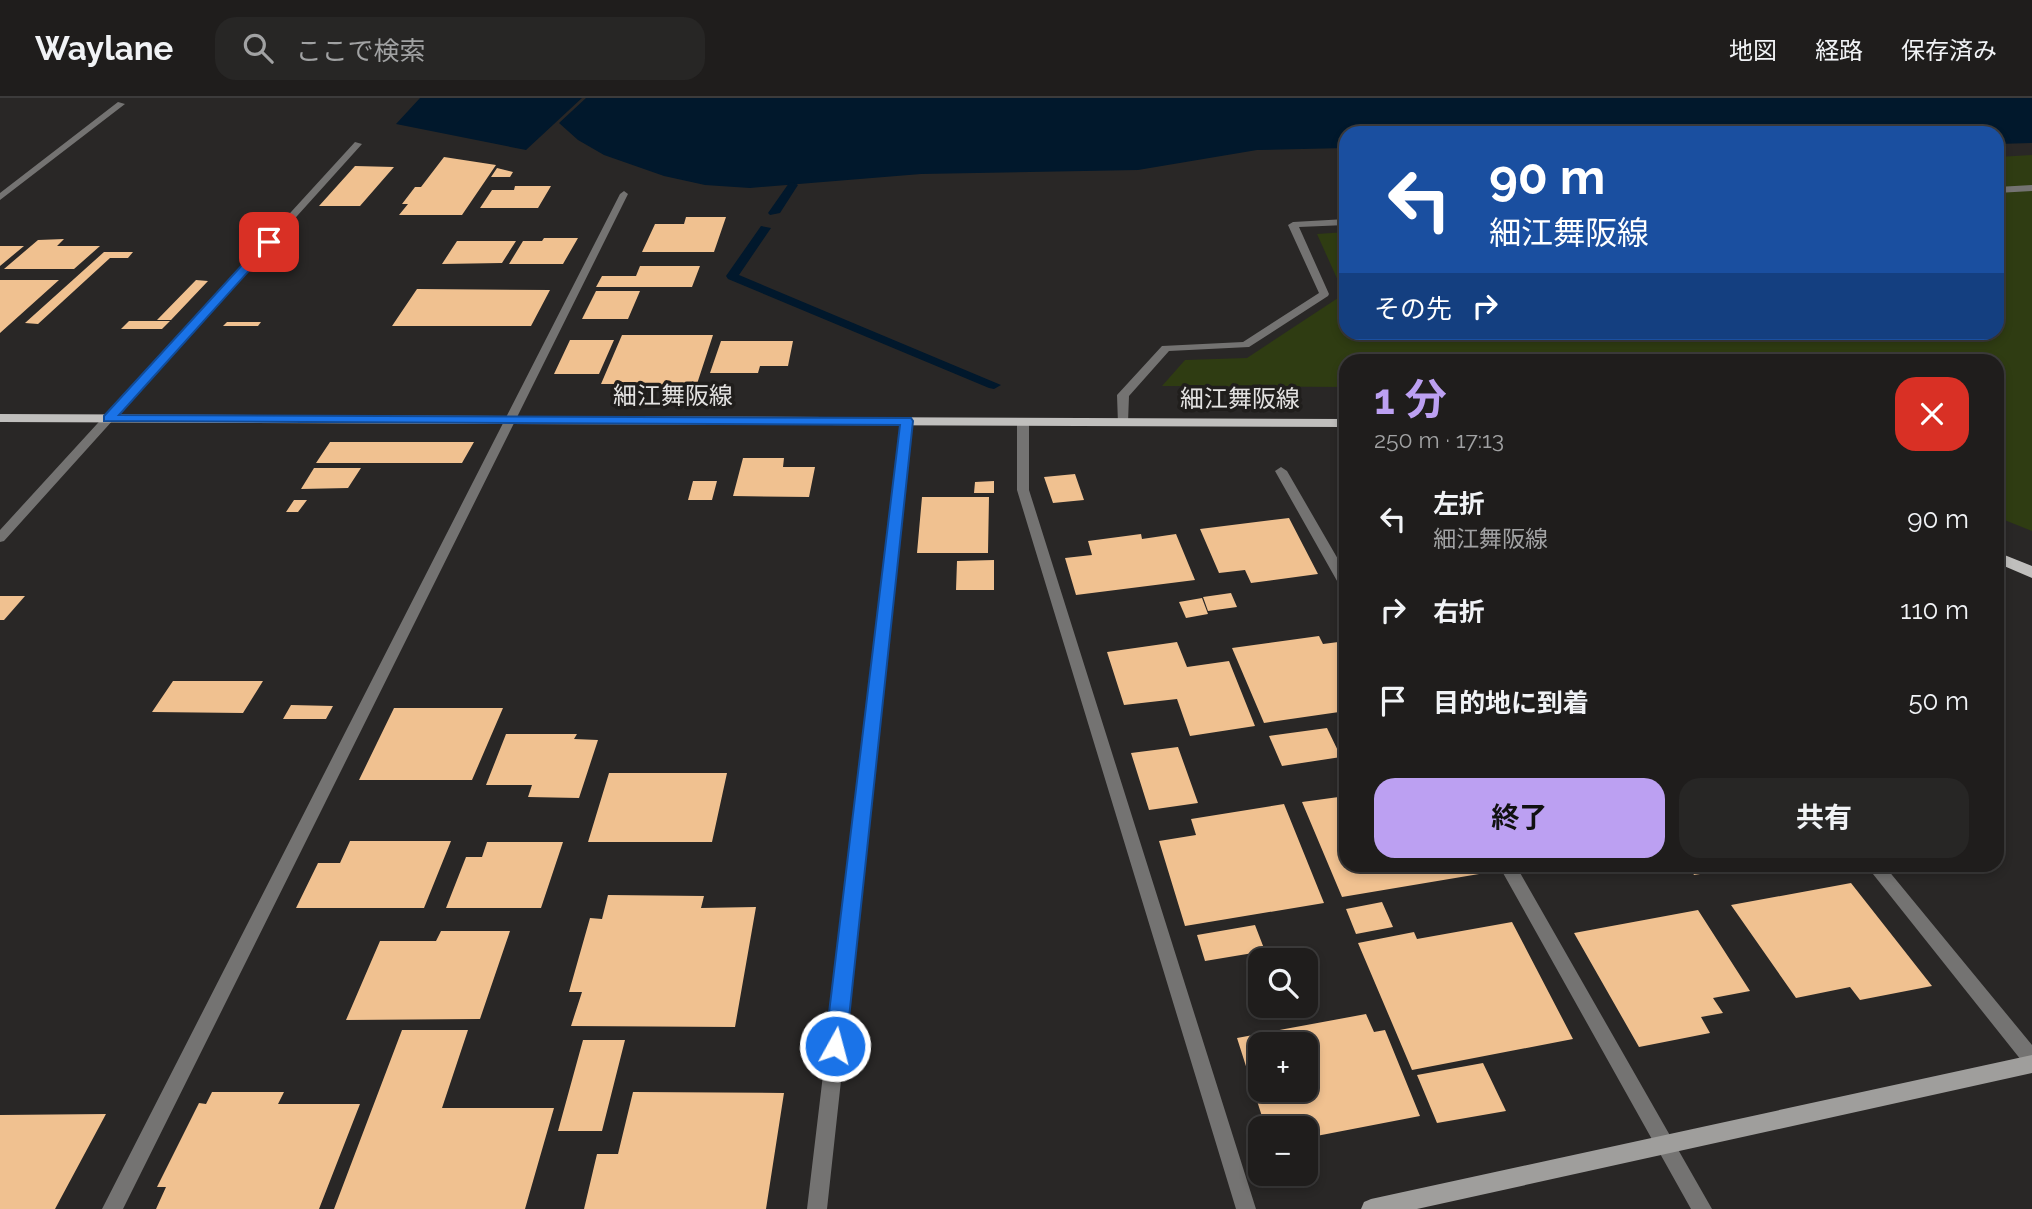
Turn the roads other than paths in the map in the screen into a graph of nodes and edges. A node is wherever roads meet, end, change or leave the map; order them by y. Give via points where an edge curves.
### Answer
1 (121, 104) dead end
2 (358, 144) dead end
3 (2032, 188) edge
4 (2004, 190) edge
5 (624, 194) dead end
6 (0, 197) edge
7 (1339, 222) edge
8 (0, 418) edge
9 (108, 419) junction
10 (510, 420) junction
11 (907, 421) junction
12 (1023, 421) junction
13 (1122, 422) junction
14 (1339, 423) edge
15 (1281, 471) dead end
16 (0, 538) edge
17 (2004, 560) edge
18 (1339, 572) edge
19 (2032, 572) edge
20 (1511, 872) edge
21 (1880, 872) edge
22 (2032, 1059) edge
23 (2032, 1064) edge
24 (1665, 1144) junction
25 (112, 1209) edge
26 (817, 1209) edge
27 (1246, 1209) edge
28 (1371, 1209) edge
29 (1702, 1209) edge

1 - 6 street
2 - 9 street
3 - 4 street
5 - 10 street
7 - 13 street via 1293,225 1324,294 1245,345 1167,348 1123,395
8 - 9 main road, 細江舞阪線
9 - 10 main road, 細江舞阪線
9 - 16 street
10 - 11 main road, 細江舞阪線
10 - 25 street
11 - 12 main road, 細江舞阪線
11 - 26 street
12 - 13 main road, 細江舞阪線
12 - 27 street via 1023,489
13 - 14 main road, 細江舞阪線
15 - 18 street
17 - 19 main road
20 - 24 street
21 - 22 street
23 - 24 street
24 - 28 street
24 - 29 street

